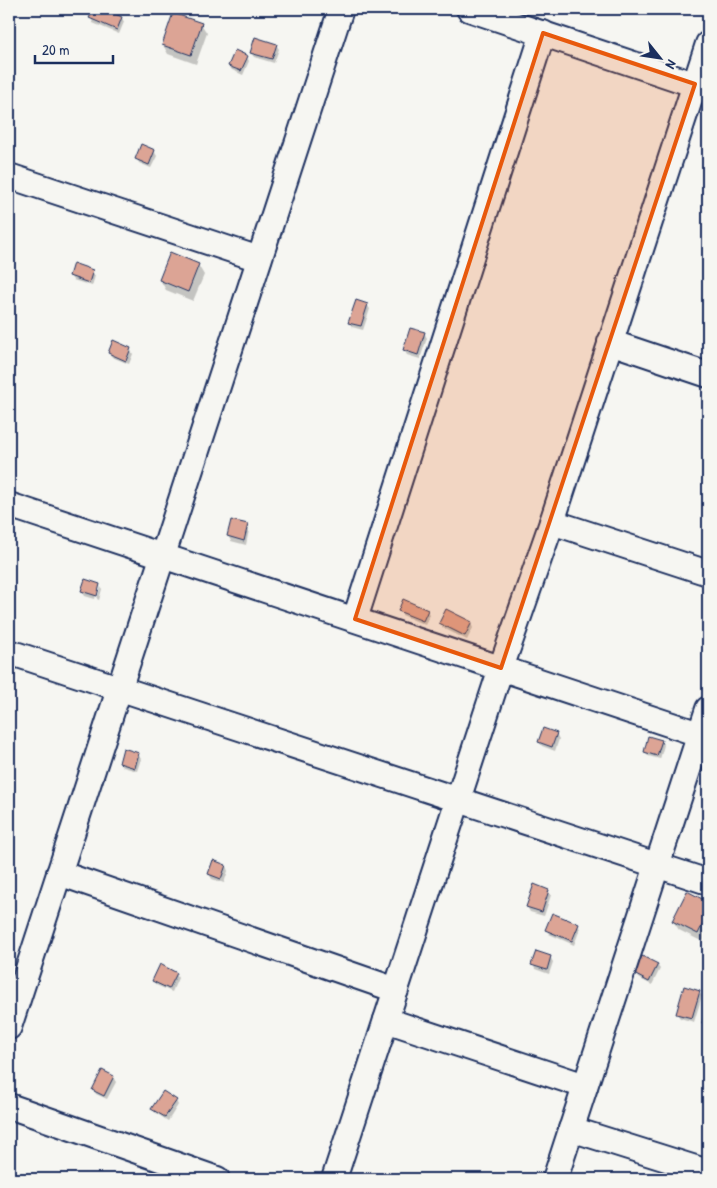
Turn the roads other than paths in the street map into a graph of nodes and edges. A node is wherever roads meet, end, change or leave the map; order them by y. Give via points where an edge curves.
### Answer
1 (341, 9) edge
2 (469, 9) edge
3 (543, 33) junction
4 (708, 44) edge
5 (702, 87) edge
6 (9, 176) edge
7 (259, 259) junction
8 (610, 342) junction
9 (708, 375) edge
10 (9, 505) edge
11 (552, 522) junction
12 (161, 555) junction
13 (708, 573) edge
14 (355, 619) junction
15 (9, 652) edge
16 (501, 668) junction
17 (120, 689) junction
18 (708, 709) edge
19 (704, 735) edge
20 (459, 801) junction
21 (658, 866) junction
22 (59, 873) junction
23 (708, 882) edge
24 (396, 990) junction
25 (386, 1020) junction
26 (9, 1028) edge
27 (585, 1086) junction
28 (9, 1106) edge
29 (571, 1129) junction
30 (708, 1172) edge
31 (217, 1179) edge
32 (334, 1179) edge
33 (554, 1179) edge

1 - 7 street
2 - 3 street
3 - 5 street
3 - 14 street
4 - 5 street
5 - 8 street
6 - 7 street
7 - 12 street
8 - 9 street
8 - 11 street
10 - 12 street
11 - 13 street
11 - 16 street
12 - 14 street
12 - 17 street
14 - 16 street
15 - 17 street
16 - 19 street
16 - 20 street
17 - 20 street
17 - 22 street
18 - 19 street
19 - 21 street
20 - 21 street
20 - 24 street
21 - 23 street
21 - 27 street
22 - 24 street
22 - 26 street
24 - 25 street
25 - 27 street
25 - 32 street
27 - 29 street
28 - 31 street
29 - 30 street
29 - 33 street

